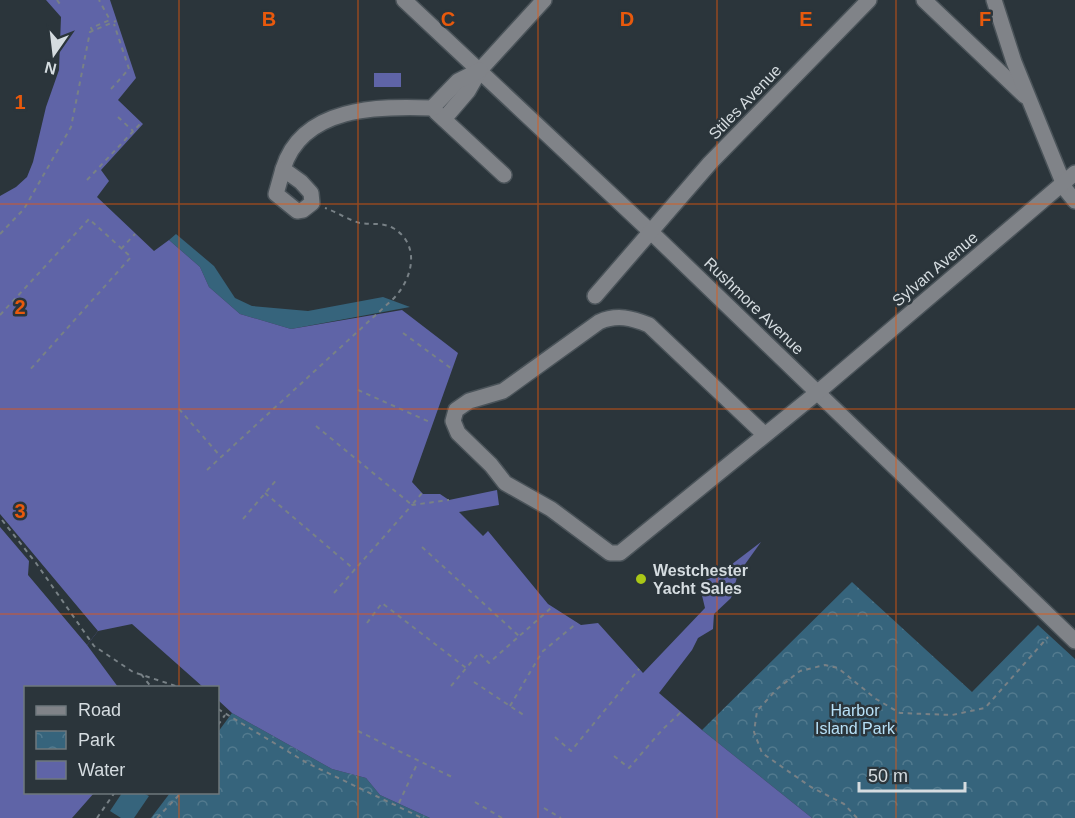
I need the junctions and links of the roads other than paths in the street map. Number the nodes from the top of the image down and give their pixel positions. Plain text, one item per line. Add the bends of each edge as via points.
1 (404, 0) edge
2 (544, 0) edge
3 (869, 0) edge
4 (924, 0) edge
5 (994, 0) edge
6 (480, 70) junction
7 (1030, 100) junction
8 (432, 108) junction
9 (444, 120) junction
10 (283, 169) junction
11 (504, 175) dead end
12 (1069, 178) edge
13 (1075, 201) edge
14 (651, 232) junction
15 (595, 296) dead end
16 (818, 392) junction
17 (765, 435) junction
18 (1075, 641) edge

1 - 6 street, Rushmore Avenue
2 - 6 street
3 - 14 street, Stiles Avenue via 710,163
4 - 7 street
5 - 7 street
6 - 8 street via 458,81
6 - 9 street
6 - 14 street, Rushmore Avenue
7 - 12 street
8 - 9 street
8 - 10 street via 352,112 323,121 302,137
9 - 11 street
10 - 10 street via 311,193 312,203 303,210 297,211 276,194
12 - 13 street via 1066,190
12 - 16 street, Sylvan Avenue
14 - 15 street, Stiles Avenue
14 - 16 street, Rushmore Avenue
16 - 17 street, Sylvan Avenue
16 - 18 street, Rushmore Avenue
17 - 17 street, Sylvan Avenue via 621,553 610,553 551,509 505,483 458,433 453,421 456,410 469,401 503,391 599,322 611,317 634,318 649,325

